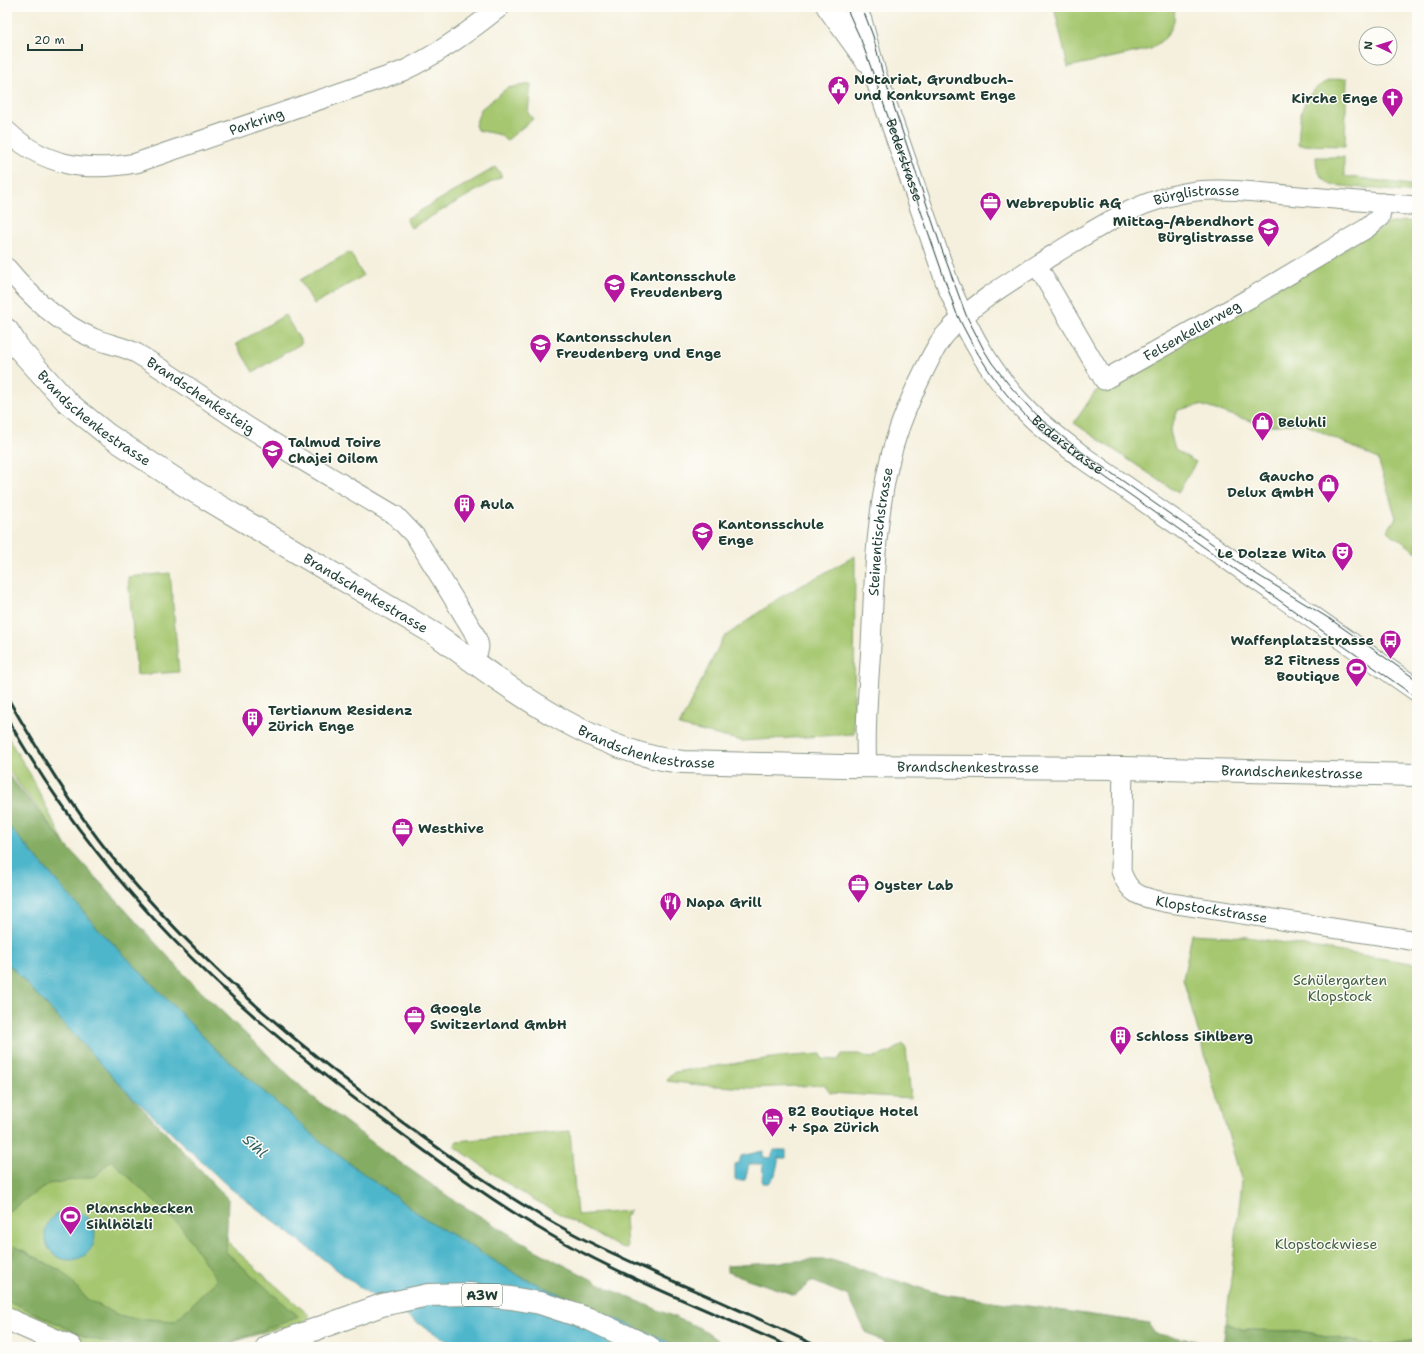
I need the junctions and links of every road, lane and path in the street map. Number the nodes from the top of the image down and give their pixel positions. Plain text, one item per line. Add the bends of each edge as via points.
1 (830, 7) edge
2 (855, 7) edge
3 (490, 10) edge
4 (875, 74) junction
5 (7, 131) edge
6 (1382, 203) junction
7 (1417, 206) edge
8 (1037, 265) junction
9 (7, 268) edge
10 (962, 318) junction
11 (7, 330) edge
12 (474, 662) junction
13 (1417, 690) edge
14 (867, 766) junction
15 (1123, 768) junction
16 (1417, 775) edge
17 (1417, 941) edge
18 (7, 1319) edge
19 (71, 1347) edge
20 (267, 1347) edge
21 (649, 1347) edge

1 - 4 main road, Bederstrasse
2 - 4 main road, Bederstrasse
3 - 5 street, Parkring via 444,47 403,71 136,163 93,168 64,164 42,156
4 - 10 main road, Bederstrasse via 948,285
6 - 7 street, Bürglistrasse
6 - 8 street, Bürglistrasse via 1228,190 1196,191 1167,197 1120,214
6 - 8 street, Felsenkellerweg via 1380,217 1367,228 1250,298 1104,380
8 - 10 street, Bürglistrasse
9 - 12 street, Brandschenkesteig via 44,307 69,326 93,339 134,352 245,424 396,516 416,537 472,629 480,648
10 - 13 main road, Bederstrasse via 980,352 1008,391 1057,438
10 - 14 street, Steinentischstrasse via 938,343 914,391 888,465 882,497 874,589 866,738
11 - 12 main road, Brandschenkestrasse via 20,350 67,402 108,435 192,490 438,636
12 - 14 main road, Brandschenkestrasse via 525,697 581,730 629,751 683,762
14 - 15 main road, Brandschenkestrasse
15 - 16 main road, Brandschenkestrasse
15 - 17 street, Klopstockstrasse via 1122,871 1128,886 1138,895 1164,902
18 - 19 main road
20 - 21 main road, A3W via 382,1304 428,1295 468,1294 540,1303 589,1319

